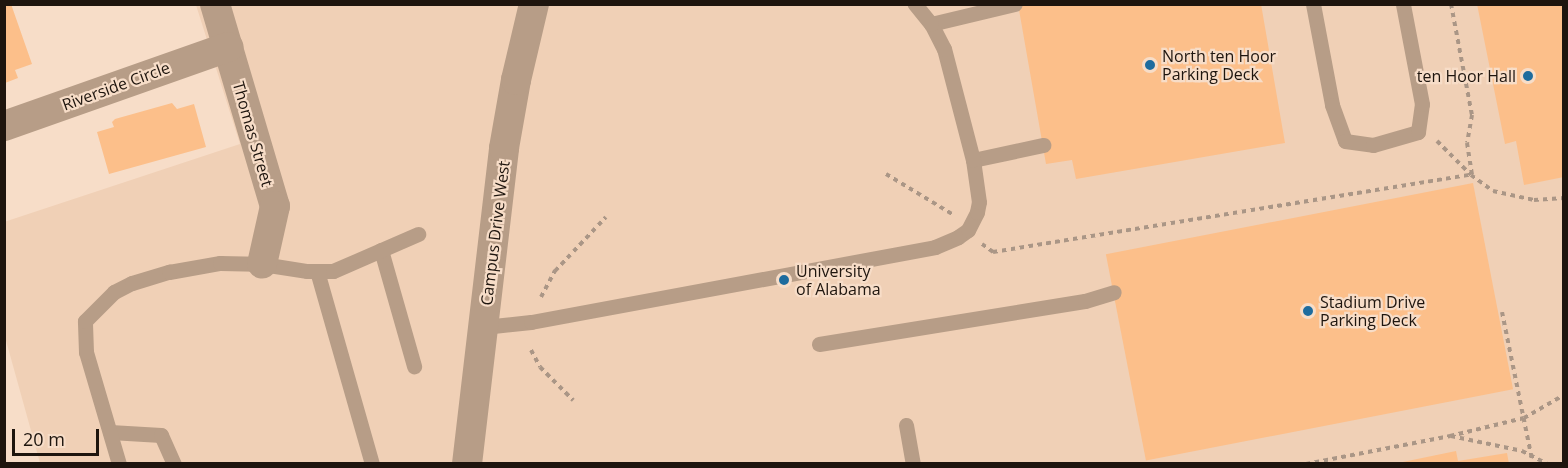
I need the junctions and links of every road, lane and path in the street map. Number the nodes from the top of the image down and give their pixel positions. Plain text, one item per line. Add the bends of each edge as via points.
1 (215, 4) edge
2 (534, 4) edge
3 (915, 4) edge
4 (1015, 4) edge
5 (1313, 4) edge
6 (1402, 4) edge
7 (1451, 4) edge
8 (931, 24) junction
9 (228, 46) junction
10 (1419, 124) junction
11 (4, 126) edge
12 (1043, 145) dead end
13 (973, 160) junction
14 (886, 174) dead end
15 (1472, 176) junction
16 (1563, 198) edge
17 (955, 216) dead end
18 (606, 217) dead end
19 (418, 234) dead end
20 (978, 240) dead end
21 (381, 250) junction
22 (262, 264) junction
23 (317, 271) junction
24 (1114, 292) dead end
25 (541, 297) dead end
26 (1502, 312) dead end
27 (484, 327) junction
28 (819, 344) dead end
29 (531, 350) dead end
30 (414, 366) dead end
31 (1563, 395) edge
32 (573, 400) dead end
33 (1524, 418) junction
34 (906, 425) dead end
35 (110, 432) junction
36 (1450, 436) junction
37 (1531, 456) junction
38 (119, 464) edge
39 (174, 464) edge
40 (372, 464) edge
41 (467, 464) edge
42 (913, 464) edge
43 (1306, 464) edge
44 (1533, 464) edge
45 (1547, 464) edge

1 - 9 street, Thomas Street
2 - 27 street, Campus Drive West via 504,148
3 - 8 lane
4 - 8 lane
5 - 10 lane via 1332,105 1346,141 1373,145 1418,132
6 - 10 lane via 1422,104
7 - 15 path via 1472,115 1467,144
8 - 13 lane via 951,72
9 - 11 street, Riverside Circle
9 - 22 street, Thomas Street via 275,206
10 - 15 path
12 - 13 lane
13 - 27 lane via 977,212 968,230 948,243 531,322
14 - 17 path
15 - 16 path via 1493,191 1510,196 1543,201
15 - 20 path via 993,252
18 - 25 path via 555,271
19 - 21 lane
21 - 23 lane via 333,271
21 - 30 lane
22 - 23 lane
22 - 35 lane via 220,263 132,283 114,292 85,321 86,352
23 - 40 lane
24 - 28 lane via 1085,301
26 - 33 path
27 - 41 street, Campus Drive West
29 - 32 path via 540,367
31 - 33 path
33 - 36 path
33 - 37 path
34 - 42 lane
35 - 38 lane
35 - 39 lane via 161,435
36 - 37 path
36 - 43 path
37 - 44 path
37 - 45 path

